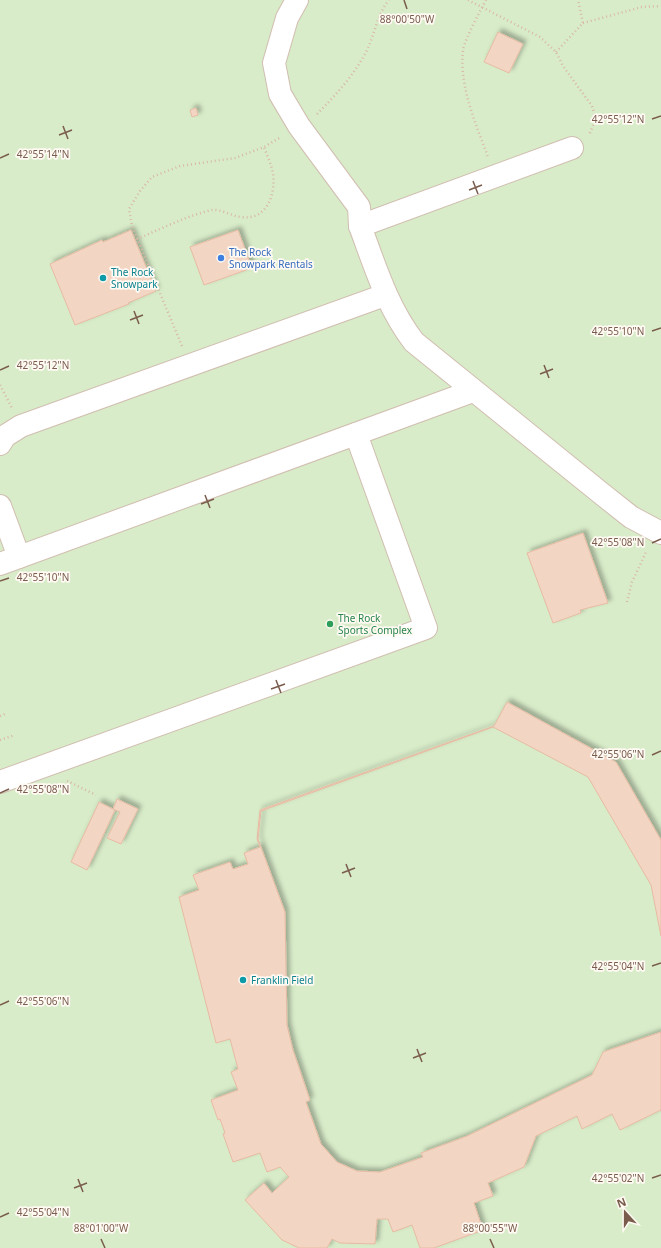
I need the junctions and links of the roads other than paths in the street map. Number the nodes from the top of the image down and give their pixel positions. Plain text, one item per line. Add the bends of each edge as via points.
1 (297, 0) edge
2 (572, 148) road end
3 (360, 226) junction
4 (385, 295) junction
5 (473, 391) junction
6 (356, 434) junction
7 (0, 444) edge
8 (0, 506) edge
9 (655, 539) edge
10 (10, 561) edge
11 (0, 782) edge

1 - 3 lane via 288,18 274,63 280,94 299,126 359,207
2 - 3 lane
3 - 4 lane
4 - 5 lane via 400,324 414,342
4 - 7 lane via 21,426 5,436
5 - 6 lane
5 - 9 lane via 625,512
6 - 10 lane
6 - 11 lane via 426,628
8 - 10 lane

